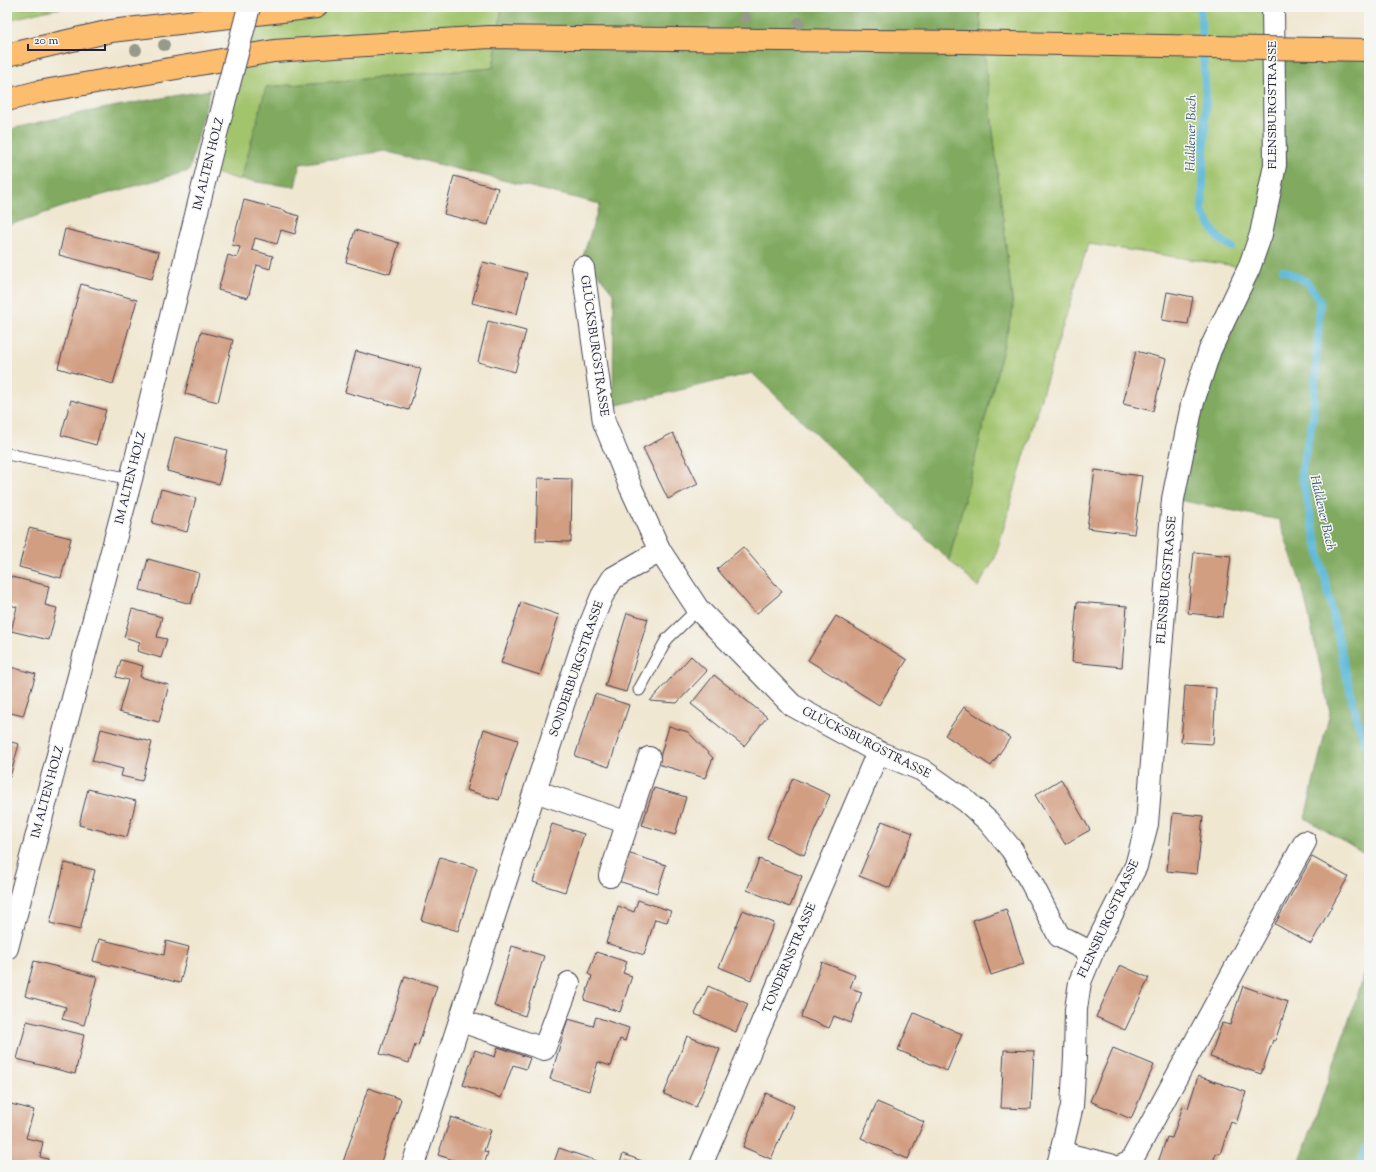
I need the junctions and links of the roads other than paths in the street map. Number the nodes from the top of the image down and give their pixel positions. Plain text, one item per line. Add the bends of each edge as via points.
1 (249, 7) edge
2 (316, 7) edge
3 (1273, 7) edge
4 (1369, 50) edge
5 (7, 55) edge
6 (7, 100) edge
7 (584, 268) dead end
8 (7, 454) edge
9 (131, 480) junction
10 (660, 551) junction
11 (698, 609) junction
12 (639, 690) dead end
13 (878, 752) junction
14 (649, 758) dead end
15 (535, 791) junction
16 (628, 822) junction
17 (1305, 842) dead end
18 (610, 876) dead end
19 (7, 948) edge
20 (1092, 953) junction
21 (568, 983) dead end
22 (461, 1021) junction
23 (1060, 1159) edge
24 (413, 1165) edge
25 (701, 1165) edge
26 (1110, 1165) edge
27 (1124, 1165) edge

1 - 9 street, IM ALTEN HOLZ, bridge
2 - 5 highway via 111,32
3 - 20 street, FLENSBURGSTRASSE via 1274,165 1268,200 1261,234 1249,268 1210,350 1192,405 1174,499 1147,824 1136,866
4 - 6 highway, bridge via 964,42 457,39 274,51 38,92
7 - 10 street, GLÜCKSBURGSTRASSE via 604,422
8 - 9 lane
9 - 19 street, IM ALTEN HOLZ
10 - 11 street, GLÜCKSBURGSTRASSE
10 - 15 street, SONDERBURGSTRASSE via 613,578 602,596 584,640
11 - 12 lane via 667,639
11 - 13 street, GLÜCKSBURGSTRASSE via 792,705
13 - 20 street, GLÜCKSBURGSTRASSE via 922,770 966,801 989,822 1012,850 1059,936
13 - 25 street, TONDERNSTRASSE
14 - 16 street
15 - 16 street
15 - 22 street, SONDERBURGSTRASSE
16 - 18 street
17 - 27 street via 1130,1162
20 - 23 street, FLENSBURGSTRASSE via 1080,982 1076,1009 1072,1106
21 - 22 street via 544,1049
22 - 24 street, SONDERBURGSTRASSE
23 - 26 street, FLENSBURGSTRASSE

